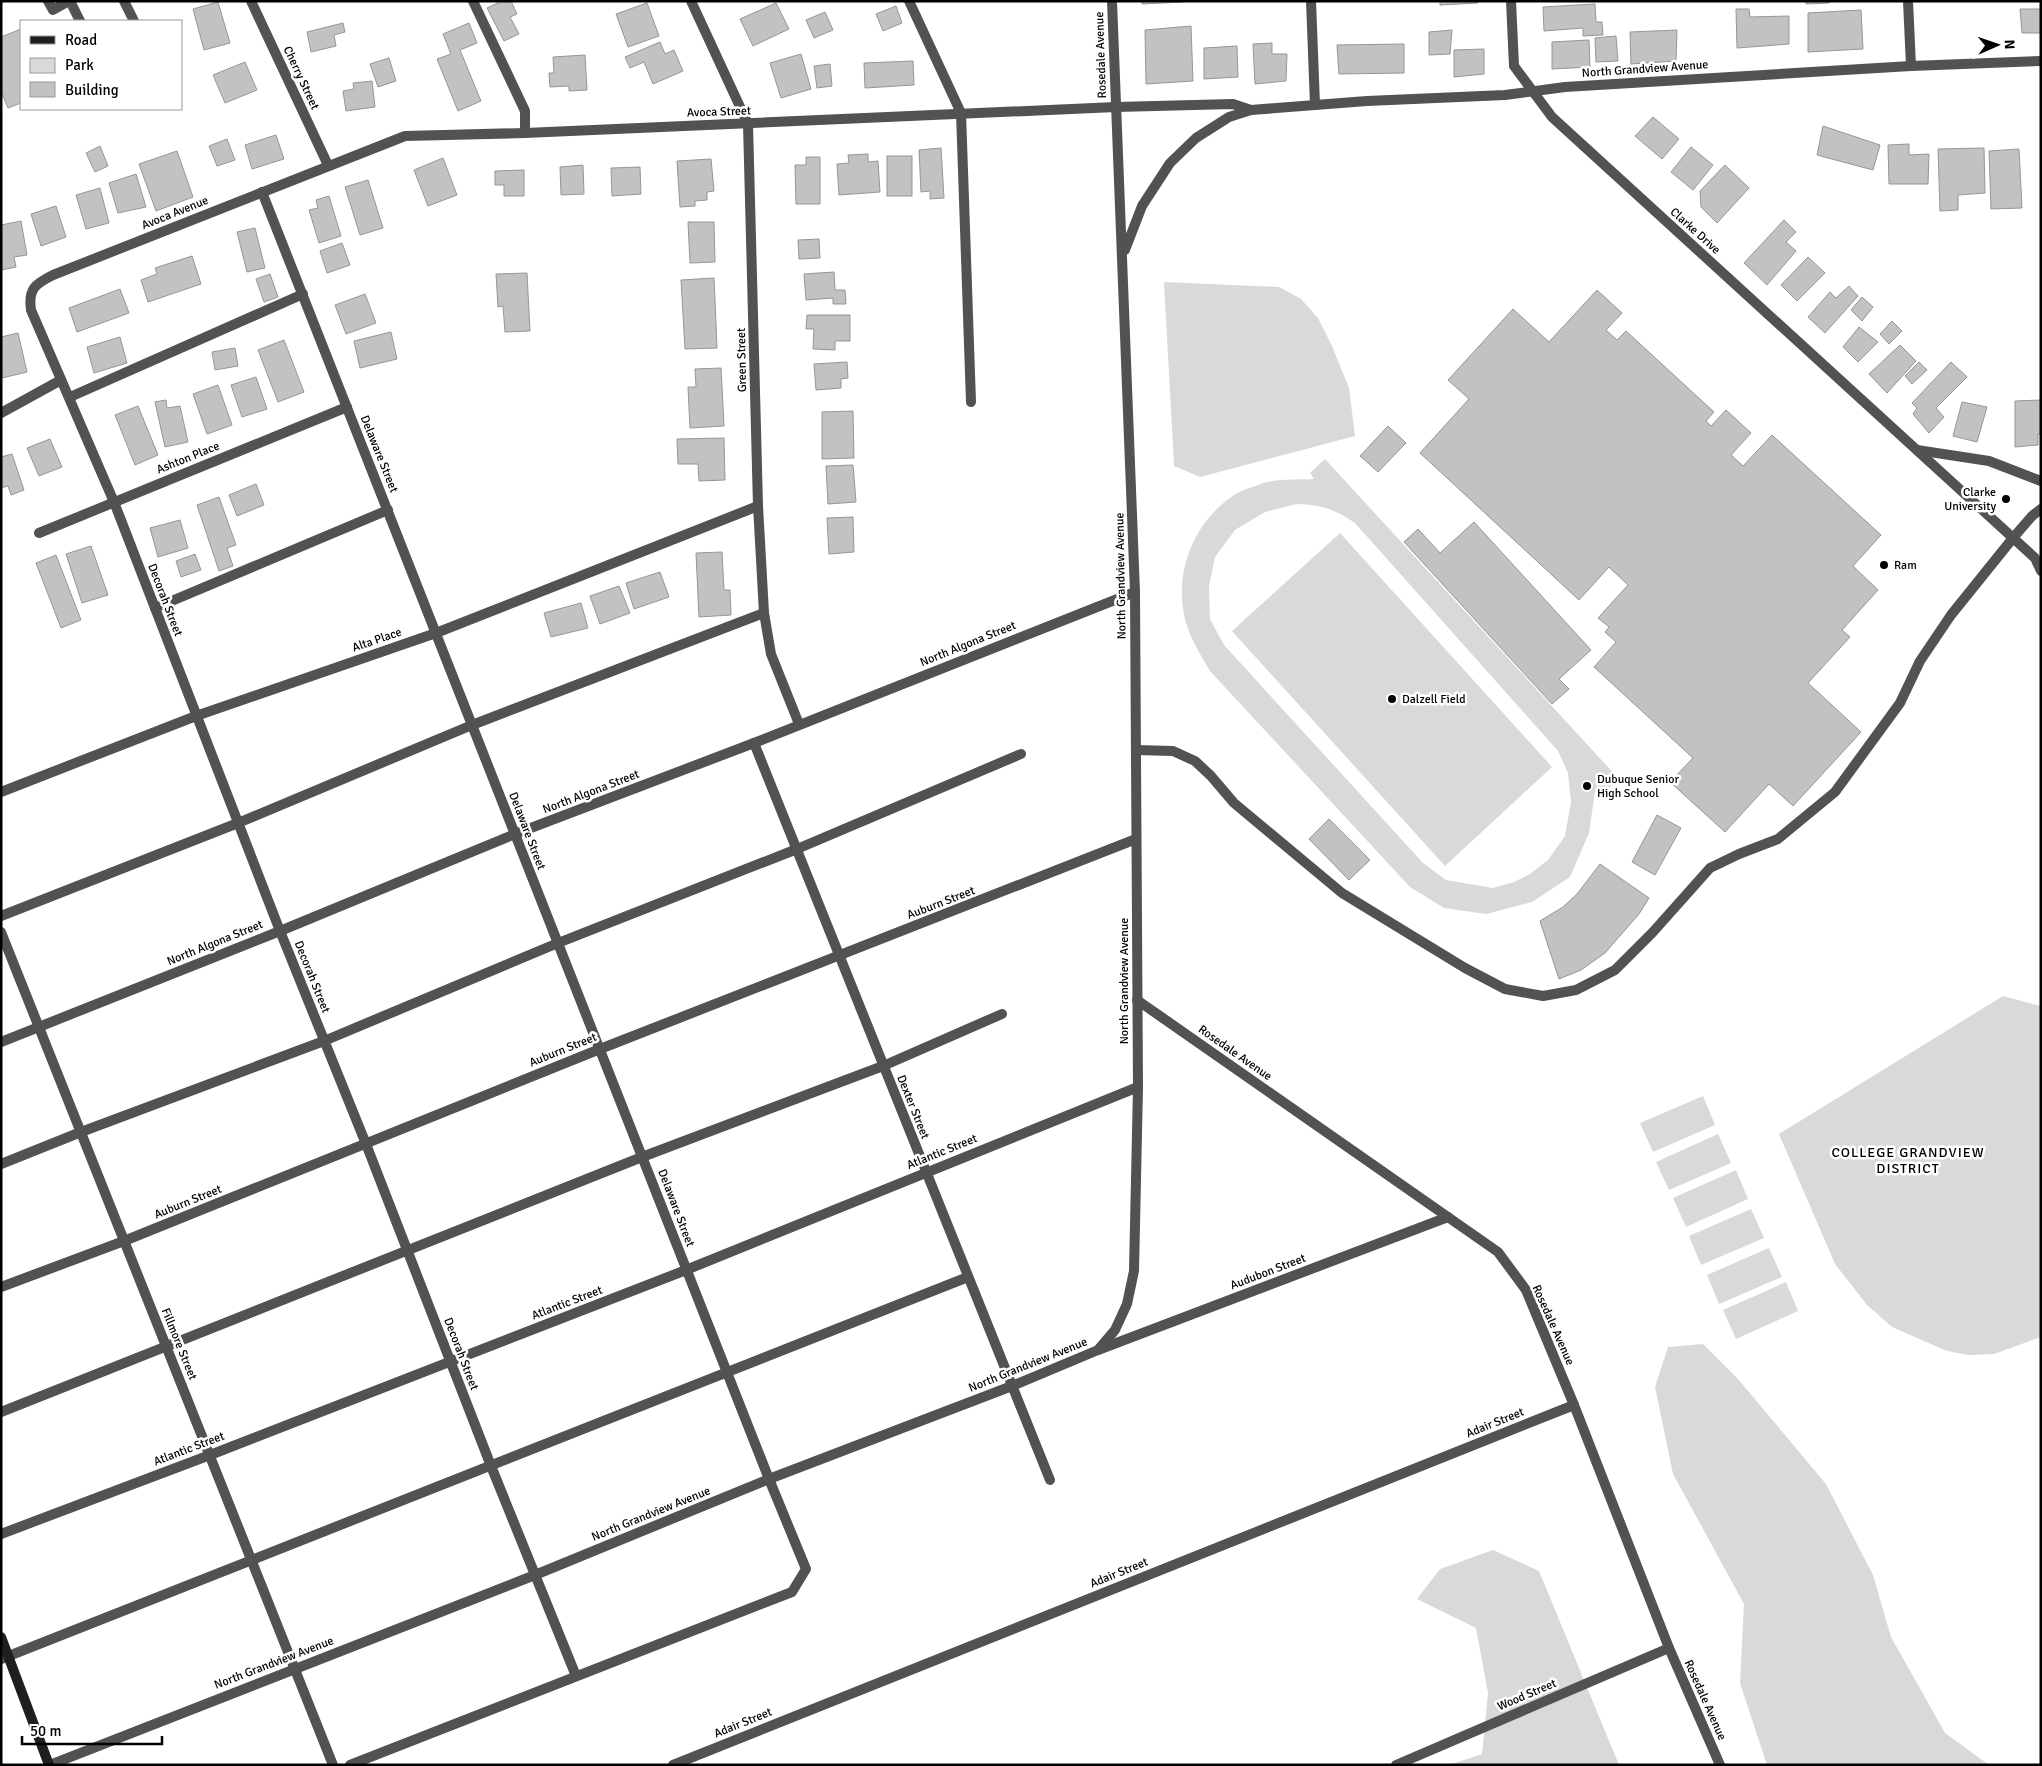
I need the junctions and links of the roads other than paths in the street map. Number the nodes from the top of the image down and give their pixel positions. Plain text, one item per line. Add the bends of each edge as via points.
1 (48, 1) edge
2 (70, 1) edge
3 (124, 1) edge
4 (251, 1) edge
5 (473, 1) edge
6 (691, 1) edge
7 (909, 1) edge
8 (1112, 1) edge
9 (1311, 1) edge
10 (1511, 1) edge
11 (1908, 1) edge
12 (80, 20) edge
13 (134, 20) edge
14 (2041, 60) edge
15 (1911, 66) junction
16 (1531, 91) junction
17 (1315, 105) junction
18 (1116, 107) junction
19 (1251, 110) junction
20 (961, 113) junction
21 (748, 124) junction
22 (525, 133) junction
23 (328, 164) junction
24 (262, 192) junction
25 (1123, 255) junction
26 (33, 288) joint
27 (303, 294) junction
28 (61, 380) junction
29 (70, 396) junction
30 (971, 402) dead end
31 (347, 407) junction
32 (1, 413) edge
33 (1917, 450) junction
34 (2041, 481) edge
35 (114, 502) junction
36 (758, 506) junction
37 (2041, 509) edge
38 (388, 510) junction
39 (39, 533) dead end
40 (2013, 538) junction
41 (2041, 571) edge
42 (1135, 592) junction
43 (155, 608) junction
44 (764, 612) junction
45 (436, 633) junction
46 (196, 716) junction
47 (799, 724) junction
48 (472, 725) junction
49 (754, 742) junction
50 (1136, 750) junction
51 (1021, 754) dead end
52 (1, 792) edge
53 (238, 823) junction
54 (515, 834) junction
55 (1136, 839) junction
56 (796, 849) junction
57 (1, 916) edge
58 (280, 931) junction
59 (1, 932) edge
60 (558, 943) junction
61 (840, 956) junction
62 (1137, 1000) junction
63 (1002, 1014) dead end
64 (40, 1026) junction
65 (324, 1041) junction
66 (1, 1042) edge
67 (600, 1049) junction
68 (884, 1066) junction
69 (1138, 1087) junction
70 (81, 1132) junction
71 (366, 1144) junction
72 (642, 1157) junction
73 (1, 1164) edge
74 (926, 1172) junction
75 (1448, 1217) junction
76 (124, 1241) junction
77 (408, 1251) junction
78 (686, 1270) junction
79 (968, 1277) junction
80 (1, 1287) edge
81 (166, 1346) junction
82 (1098, 1350) junction
83 (450, 1361) junction
84 (727, 1373) junction
85 (1012, 1386) junction
86 (1574, 1405) junction
87 (1, 1412) edge
88 (210, 1455) junction
89 (491, 1466) junction
90 (769, 1479) junction
91 (1050, 1480) dead end
92 (1, 1534) edge
93 (252, 1560) junction
94 (535, 1575) junction
95 (1, 1637) edge
96 (1669, 1648) junction
97 (5, 1658) edge
98 (295, 1668) junction
99 (576, 1676) junction
100 (49, 1765) edge
101 (333, 1765) edge
102 (350, 1765) edge
103 (673, 1765) edge
104 (1396, 1765) edge
105 (1720, 1765) edge

1 - 2 street via 52,10
2 - 12 street
3 - 13 street
4 - 23 street, Cherry Street
5 - 22 street via 524,111
6 - 21 street, Green Street
7 - 20 street
8 - 18 street, Rosedale Avenue
9 - 17 street
10 - 16 street, Clarke Drive via 1514,66
11 - 15 street
14 - 15 street, North Grandview Avenue
15 - 16 street, North Grandview Avenue
16 - 17 street, North Grandview Avenue
16 - 33 street, Clarke Drive via 1552,117
17 - 19 street, North Grandview Avenue
18 - 19 street, North Grandview Avenue via 1233,104
18 - 20 street, Avoca Street
18 - 25 street, North Grandview Avenue
19 - 25 street, North Grandview Avenue via 1229,117 1196,138 1170,163 1142,206
20 - 21 street, Avoca Street
20 - 30 street
21 - 22 street, Avoca Street
21 - 36 street, Green Street
22 - 23 street, Avoca Street via 405,136
23 - 24 street, Avoca Avenue
24 - 26 street, Avoca Avenue via 53,275
24 - 27 street, Delaware Street
25 - 42 street, North Grandview Avenue
26 - 28 street, Decorah Street via 29,299 31,310
27 - 29 street
27 - 31 street, Delaware Street
28 - 29 street, Decorah Street
28 - 32 street
29 - 35 street, Decorah Street
31 - 35 street, Ashton Place
31 - 38 street, Delaware Street
33 - 34 street via 1989,462
33 - 40 street, Clarke Drive
35 - 39 street, Ashton Place
35 - 43 street, Decorah Street
36 - 44 street, Green Street
36 - 45 street, Alta Place
37 - 40 street
38 - 43 street
38 - 45 street, Delaware Street
40 - 41 street, Clarke Drive via 2035,558
40 - 50 street via 1951,615 1920,661 1900,703 1835,792 1778,840 1710,868 1615,970 1576,990 1543,996 1505,989 1465,968 1342,893 1234,803 1195,761 1173,751
42 - 47 street, North Algona Street
42 - 50 street, North Grandview Avenue
43 - 46 street, Decorah Street
44 - 47 street, Green Street via 771,654
44 - 48 street
45 - 46 street, Alta Place
45 - 48 street, Delaware Street
46 - 52 street, Alta Place
46 - 53 street, Decorah Street
47 - 49 street, North Algona Street
48 - 53 street
48 - 54 street, Delaware Street
49 - 54 street, North Algona Street
49 - 56 street, Dexter Street
50 - 55 street, North Grandview Avenue
51 - 56 street
53 - 57 street
53 - 58 street, Decorah Street
54 - 58 street, North Algona Street
54 - 60 street, Delaware Street
55 - 61 street, Auburn Street
55 - 62 street, North Grandview Avenue
56 - 60 street
56 - 61 street, Dexter Street
58 - 64 street, North Algona Street
58 - 65 street, Decorah Street
59 - 64 street, Fillmore Street
60 - 65 street
60 - 67 street, Delaware Street
61 - 67 street, Auburn Street
61 - 68 street, Dexter Street
62 - 69 street, North Grandview Avenue
62 - 75 street, Rosedale Avenue
63 - 68 street
64 - 66 street, North Algona Street
64 - 70 street, Fillmore Street
65 - 70 street
65 - 71 street, Decorah Street
67 - 71 street, Auburn Street
67 - 72 street, Delaware Street
68 - 72 street
68 - 74 street, Dexter Street
69 - 74 street, Atlantic Street
69 - 82 street, North Grandview Avenue via 1134,1271 1128,1304 1115,1330
70 - 73 street
70 - 76 street, Fillmore Street
71 - 76 street, Auburn Street
71 - 77 street, Decorah Street
72 - 77 street
72 - 78 street, Delaware Street
74 - 78 street, Atlantic Street
74 - 79 street, Dexter Street
75 - 82 street, Audubon Street
75 - 86 street, Rosedale Avenue via 1498,1252 1526,1290
76 - 80 street, Auburn Street
76 - 81 street, Fillmore Street
77 - 81 street
77 - 83 street, Decorah Street
78 - 83 street, Atlantic Street
78 - 84 street, Delaware Street
79 - 84 street
79 - 85 street, Dexter Street
81 - 87 street
81 - 88 street, Fillmore Street
82 - 85 street, North Grandview Avenue
83 - 88 street, Atlantic Street
83 - 89 street, Decorah Street
84 - 89 street
84 - 90 street, Delaware Street
85 - 90 street, North Grandview Avenue
85 - 91 street, Dexter Street
86 - 96 street, Rosedale Avenue
86 - 103 street, Adair Street
88 - 92 street, Atlantic Street
88 - 93 street, Fillmore Street
89 - 93 street
89 - 94 street, Decorah Street
90 - 94 street, North Grandview Avenue
90 - 99 street, Delaware Street via 806,1569 792,1592
93 - 97 street
93 - 98 street, Fillmore Street
94 - 98 street, North Grandview Avenue
94 - 99 street, Decorah Street
95 - 97 main road
96 - 104 street, Wood Street
96 - 105 street, Rosedale Avenue
97 - 100 main road
98 - 100 street, North Grandview Avenue
98 - 101 street, Fillmore Street
99 - 102 street

